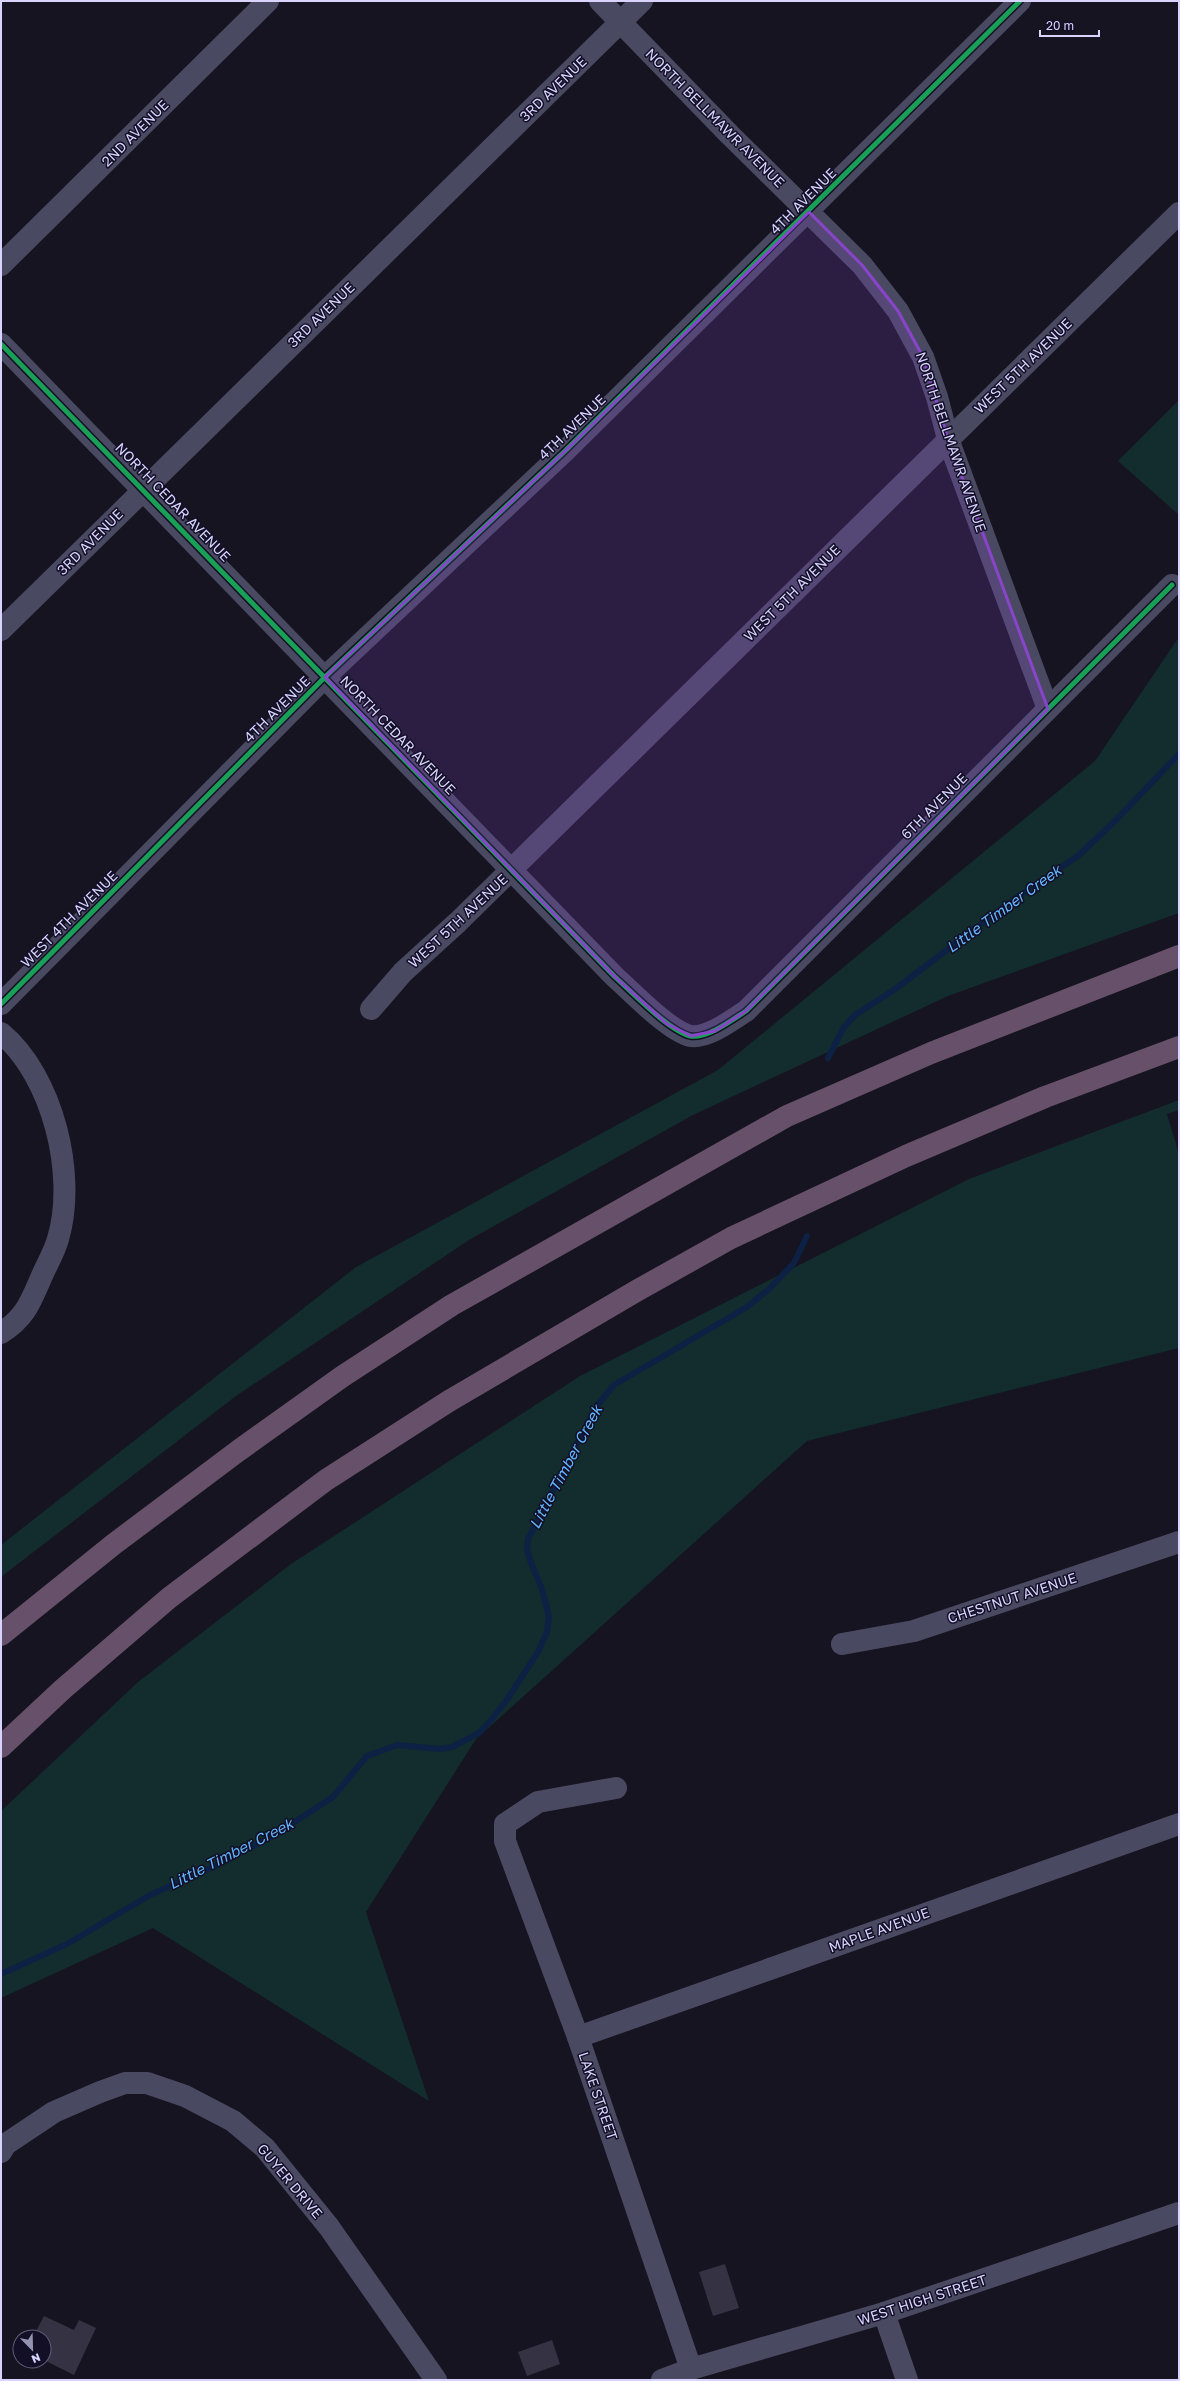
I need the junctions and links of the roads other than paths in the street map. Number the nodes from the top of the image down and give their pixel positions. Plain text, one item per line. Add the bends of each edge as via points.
1 (268, 1) edge
2 (600, 1) edge
3 (642, 1) edge
4 (1020, 1) edge
5 (621, 22) junction
6 (809, 212) junction
7 (1179, 213) edge
8 (1, 265) edge
9 (1, 344) edge
10 (948, 439) junction
11 (144, 489) junction
12 (1172, 585) dead end
13 (1, 630) edge
14 (325, 677) junction
15 (1048, 709) junction
16 (137, 867) joint
17 (511, 870) junction
18 (1179, 956) edge
19 (1, 1004) edge
20 (371, 1009) dead end
21 (1, 1033) edge
22 (706, 1033) joint
23 (1179, 1047) edge
24 (1, 1333) edge
25 (1179, 1542) edge
26 (1, 1635) edge
27 (842, 1644) dead end
28 (1, 1747) edge
29 (616, 1788) dead end
30 (1179, 1824) edge
31 (578, 2037) junction
32 (1, 2152) edge
33 (1179, 2213) edge
34 (884, 2313) junction
35 (691, 2369) junction
36 (436, 2380) edge
37 (662, 2380) edge
38 (907, 2380) edge

1 - 8 street, 2ND AVENUE
2 - 5 street, NORTH BELLMAWR AVENUE
3 - 5 street, 3RD AVENUE
4 - 6 street, 4TH AVENUE
5 - 6 street, NORTH BELLMAWR AVENUE
5 - 11 street, 3RD AVENUE
6 - 10 street, NORTH BELLMAWR AVENUE via 862,265 898,311 923,357 938,397
6 - 14 street, 4TH AVENUE via 566,450
7 - 10 street, WEST 5TH AVENUE
9 - 11 street, NORTH CEDAR AVENUE
10 - 15 street, NORTH BELLMAWR AVENUE
10 - 17 street, WEST 5TH AVENUE
11 - 13 street, 3RD AVENUE
11 - 14 street, NORTH CEDAR AVENUE
12 - 15 street, 6TH AVENUE
14 - 16 street, 4TH AVENUE
14 - 17 street, NORTH CEDAR AVENUE
15 - 22 street, 6TH AVENUE via 746,1011 715,1031
16 - 19 street, WEST 4TH AVENUE
17 - 20 street, WEST 5TH AVENUE via 432,948 403,972
17 - 22 street, NORTH CEDAR AVENUE via 615,977 667,1024 691,1036
18 - 26 highway via 931,1053 787,1116 478,1289 343,1376 238,1451 114,1544
21 - 24 street via 15,1044 42,1090 56,1128 62,1155 64,1204 58,1240 24,1314
23 - 28 highway via 1045,1097 914,1153 738,1235 448,1401 326,1480 169,1598 63,1689
25 - 27 street, CHESTNUT AVENUE via 914,1630
29 - 31 street, LAKE STREET via 538,1802 505,1824 506,1841
30 - 31 street, MAPLE AVENUE
31 - 35 street, LAKE STREET
32 - 36 street, GUYER DRIVE via 6,2144 54,2112 125,2083 147,2083 185,2096 233,2121 265,2148 328,2227
33 - 34 street, WEST HIGH STREET
34 - 35 street, WEST HIGH STREET
34 - 38 street
35 - 37 street, WEST HIGH STREET

